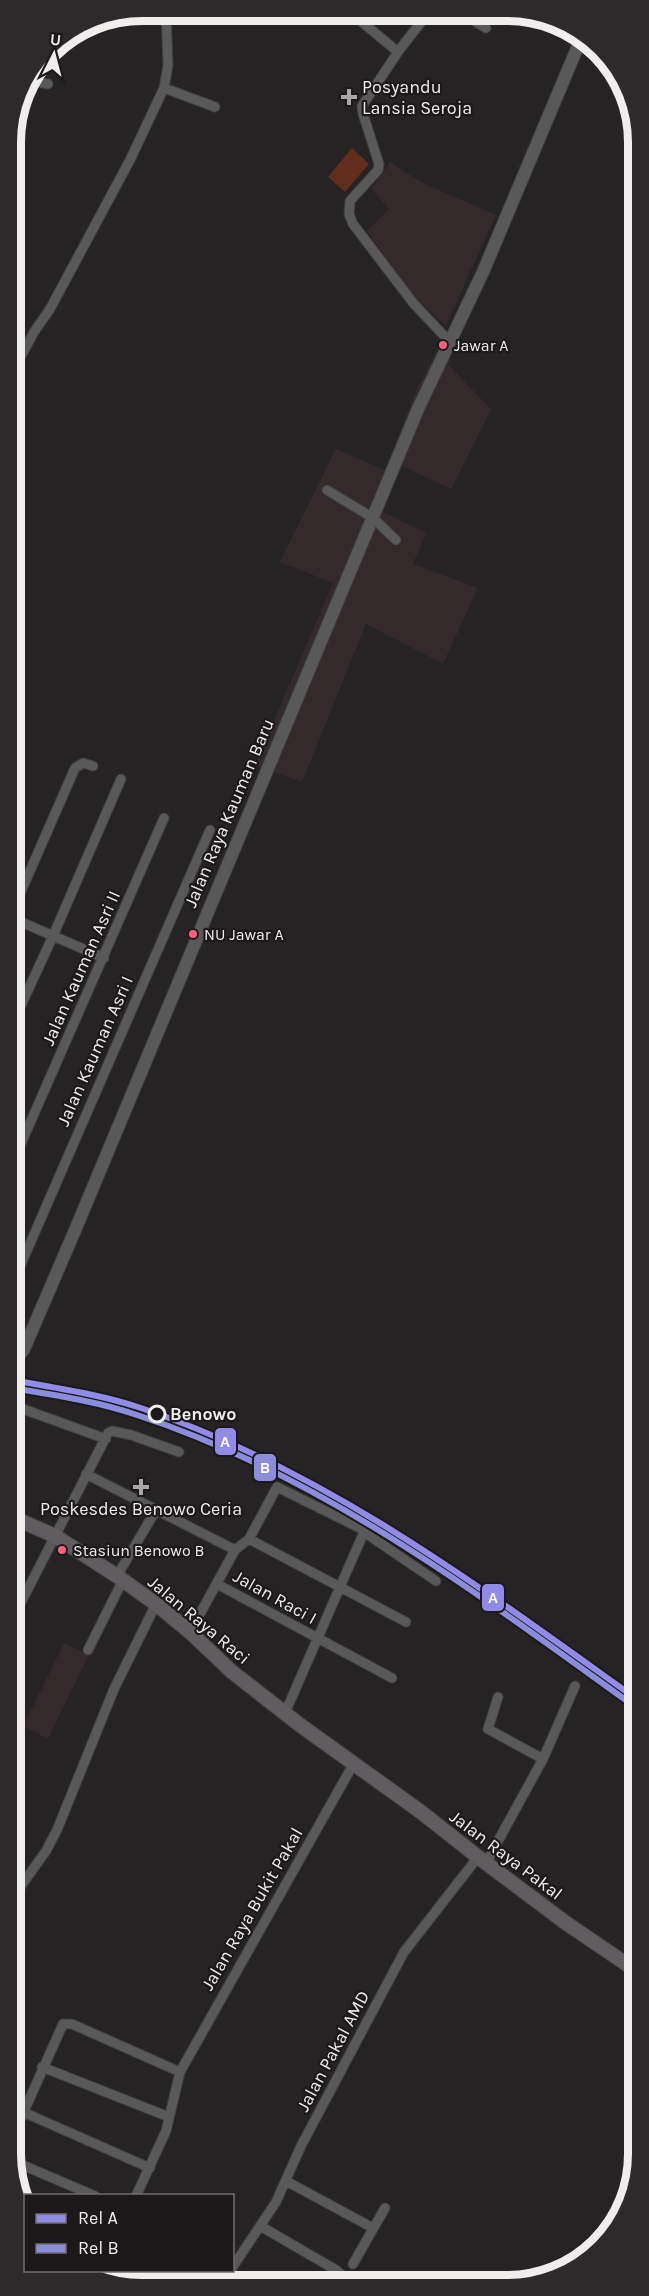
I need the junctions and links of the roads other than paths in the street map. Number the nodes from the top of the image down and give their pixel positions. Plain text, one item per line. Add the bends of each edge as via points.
1 (166, 21) edge
2 (361, 21) edge
3 (422, 21) edge
4 (474, 21) edge
5 (486, 28) dead end
6 (579, 44) edge
7 (398, 52) junction
8 (37, 82) edge
9 (48, 84) dead end
10 (164, 88) junction
11 (215, 107) dead end
12 (450, 342) junction
13 (21, 356) edge
14 (327, 490) dead end
15 (374, 518) junction
16 (396, 540) dead end
17 (93, 766) dead end
18 (121, 779) dead end
19 (165, 818) dead end
20 (210, 830) dead end
21 (21, 891) edge
22 (21, 922) edge
23 (53, 936) junction
24 (104, 958) junction
25 (21, 1005) edge
26 (21, 1144) edge
27 (21, 1264) edge
28 (21, 1352) edge
29 (21, 1408) edge
30 (106, 1439) junction
31 (179, 1452) dead end
32 (86, 1474) junction
33 (156, 1509) junction
34 (21, 1521) edge
35 (364, 1532) junction
36 (55, 1536) junction
37 (249, 1539) junction
38 (235, 1550) junction
39 (120, 1578) junction
40 (435, 1581) dead end
41 (217, 1584) junction
42 (340, 1587) junction
43 (21, 1602) edge
44 (156, 1604) junction
45 (406, 1622) dead end
46 (190, 1632) junction
47 (318, 1639) junction
48 (88, 1650) dead end
49 (392, 1678) dead end
50 (575, 1686) dead end
51 (498, 1697) dead end
52 (285, 1713) junction
53 (543, 1759) junction
54 (354, 1764) junction
55 (482, 1860) junction
56 (21, 1886) edge
57 (628, 1965) edge
58 (42, 2067) junction
59 (180, 2072) junction
60 (23, 2112) junction
61 (21, 2117) edge
62 (169, 2117) junction
63 (21, 2165) edge
64 (150, 2168) junction
65 (286, 2181) junction
66 (90, 2194) edge
67 (137, 2194) edge
68 (384, 2208) dead end
69 (262, 2227) junction
70 (373, 2229) junction
71 (353, 2264) dead end
72 (234, 2267) edge
73 (342, 2275) edge

1 - 10 street via 168,65
2 - 7 street
3 - 7 street
4 - 5 street
6 - 12 street, Jalan Raya Kauman Baru
7 - 12 street via 362,106 379,164 351,201 349,214 414,304
8 - 9 street
10 - 11 street
10 - 13 street via 125,170
12 - 15 street, Jalan Raya Kauman Baru
14 - 15 street
15 - 16 street
15 - 28 street, Jalan Raya Kauman Baru
17 - 21 street via 83,763 75,768
18 - 23 street
19 - 24 street, Jalan Kauman Asri II
20 - 27 street, Jalan Kauman Asri I
22 - 23 street
23 - 24 street
23 - 25 street
24 - 26 street, Jalan Kauman Asri II
29 - 30 street
30 - 31 street via 112,1431
30 - 32 street
32 - 33 street
32 - 36 street
33 - 38 street
33 - 39 street
34 - 36 main road, Jalan Raya Raci
35 - 37 street, Jalan Raci I via 278,1487
35 - 40 street
35 - 42 street, Jalan Raci I
36 - 39 main road, Jalan Raya Raci
36 - 43 street
37 - 38 street, Jalan Raci I
37 - 42 street
38 - 41 street, Jalan Raci I
39 - 44 main road, Jalan Raya Raci
39 - 48 street
41 - 46 street, Jalan Raci I
41 - 47 street, Jalan Raci I
42 - 45 street
42 - 47 street, Jalan Raci I
44 - 46 main road, Jalan Raya Raci
44 - 56 street via 114,1689 57,1830
46 - 52 main road, Jalan Raya Raci via 231,1671
47 - 49 street, Jalan Raci I
47 - 52 street, Jalan Raci I
50 - 53 street, Jalan Pakal AMD
51 - 53 street via 488,1729
52 - 54 main road, Jalan Raya Raci
53 - 55 street, Jalan Pakal AMD
54 - 55 main road, Jalan Raya Pakal
54 - 59 street, Jalan Raya Bukit Pakal
55 - 57 main road, Jalan Raya Pakal
55 - 65 street, Jalan Pakal AMD via 404,1952
58 - 59 street via 60,2027 67,2023
58 - 60 street
58 - 62 street
59 - 62 street, Jalan Raya Bukit Pakal
60 - 61 street
60 - 64 street
62 - 64 street, Jalan Raya Bukit Pakal
63 - 66 street
64 - 67 street, Jalan Raya Bukit Pakal
65 - 69 street, Jalan Pakal AMD
65 - 70 street
68 - 70 street
69 - 72 street, Jalan Pakal AMD
69 - 73 street
70 - 71 street

